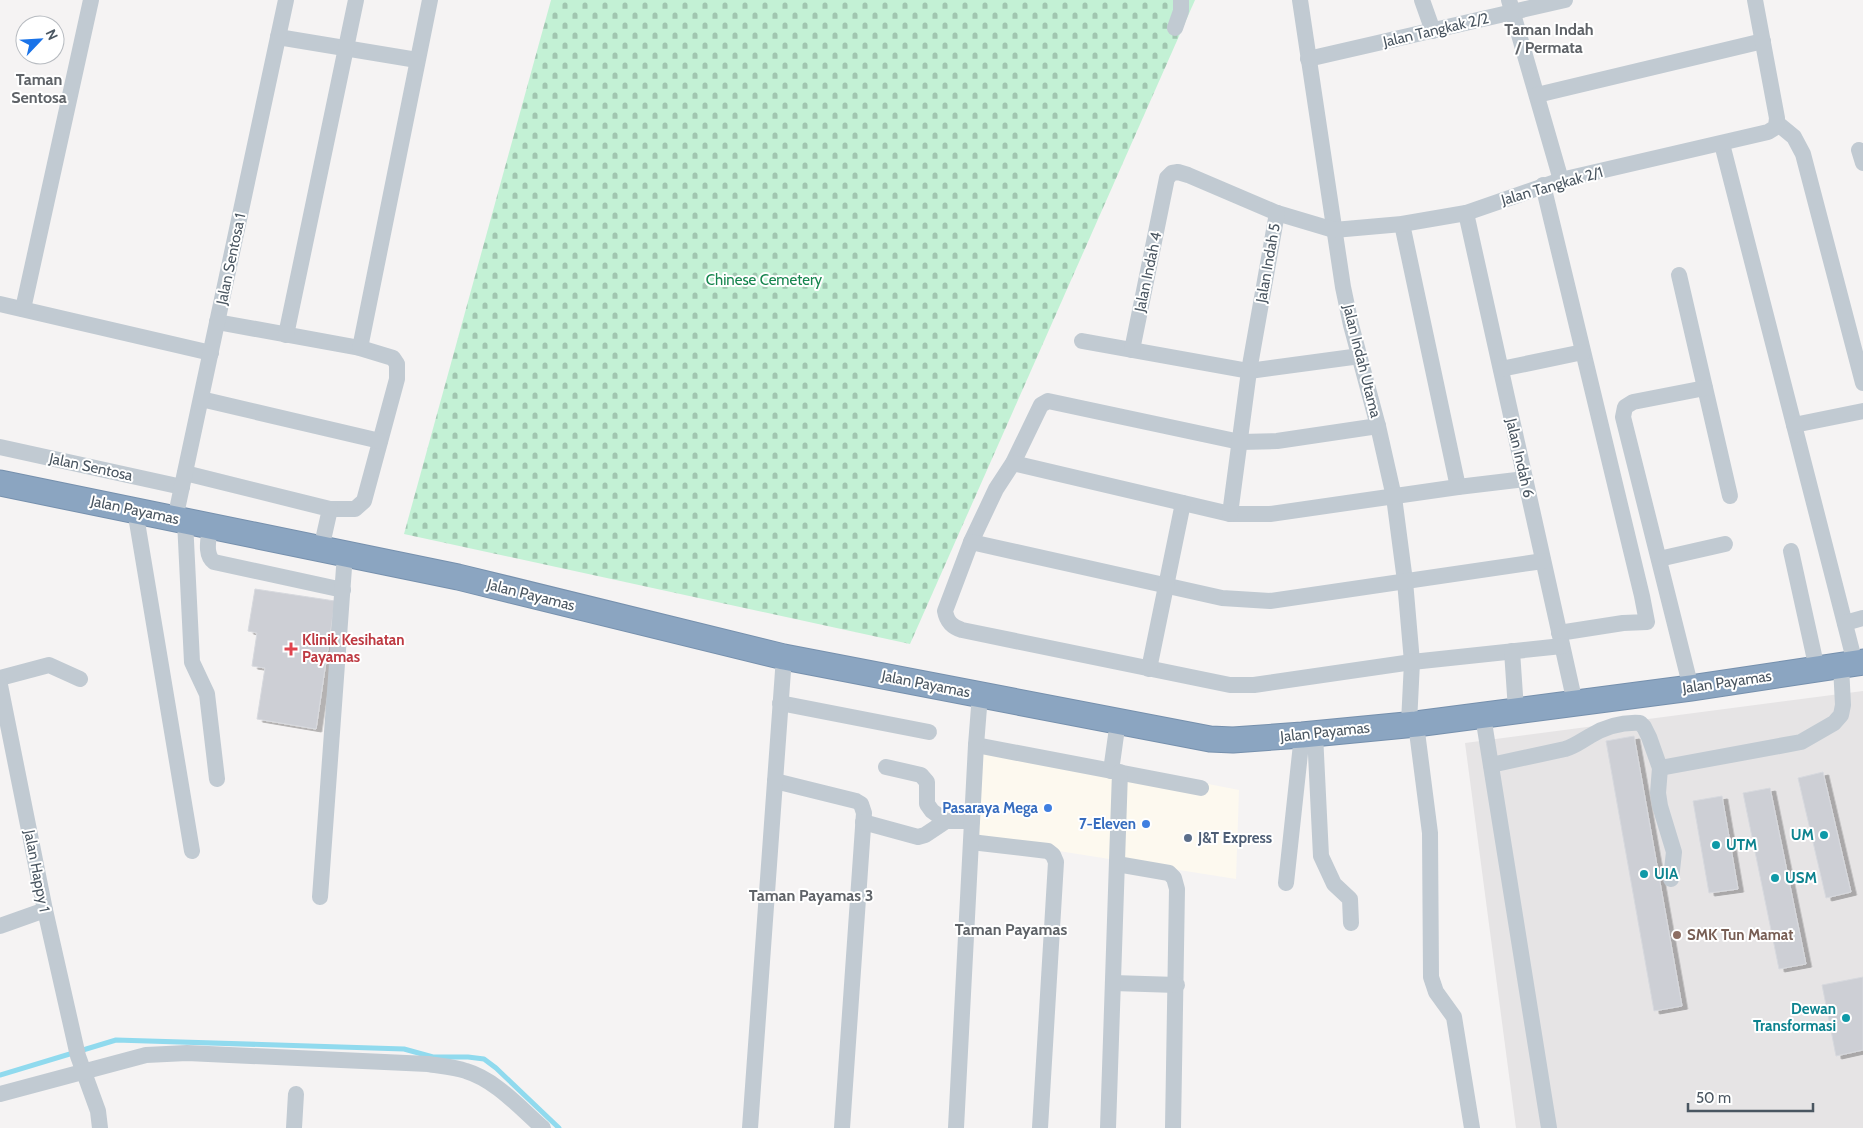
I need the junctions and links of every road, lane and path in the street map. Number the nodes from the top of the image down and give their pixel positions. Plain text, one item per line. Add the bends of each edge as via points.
1 (91, 0) edge
2 (286, 0) edge
3 (356, 0) edge
4 (430, 0) edge
5 (1181, 0) edge
6 (1300, 0) edge
7 (1422, 0) edge
8 (1565, 0) edge
9 (1755, 0) edge
10 (1511, 6) edge
11 (1175, 28) dead end
12 (1433, 31) junction
13 (278, 37) junction
14 (1763, 41) junction
15 (346, 48) junction
16 (1308, 59) junction
17 (417, 60) junction
18 (1537, 95) junction
19 (1773, 128) junction
20 (1722, 144) junction
21 (1561, 180) junction
22 (1543, 185) junction
23 (1277, 213) junction
24 (1466, 213) junction
25 (1402, 224) junction
26 (1334, 230) junction
27 (1679, 276) dead end
28 (0, 304) edge
29 (23, 310) junction
30 (217, 322) junction
31 (286, 334) junction
32 (1082, 341) dead end
33 (360, 348) junction
34 (1132, 350) junction
35 (1583, 352) junction
36 (211, 353) junction
37 (1360, 356) junction
38 (1501, 369) junction
39 (1249, 371) junction
40 (1863, 383) edge
41 (1705, 388) junction
42 (201, 399) junction
43 (1863, 411) edge
44 (1794, 425) junction
45 (1378, 426) junction
46 (380, 441) junction
47 (1240, 442) junction
48 (0, 447) edge
49 (1013, 463) junction
50 (184, 480) junction
51 (1525, 480) junction
52 (0, 482) edge
53 (1458, 487) junction
54 (1730, 496) dead end
55 (1394, 497) junction
56 (1183, 503) junction
57 (330, 509) junction
58 (135, 510) junction
59 (1230, 514) junction
60 (180, 520) junction
61 (210, 526) junction
62 (971, 542) junction
63 (1725, 544) dead end
64 (321, 549) junction
65 (1791, 551) dead end
66 (346, 554) junction
67 (1659, 559) junction
68 (1543, 561) junction
69 (1405, 581) junction
70 (1166, 586) junction
71 (343, 590) junction
72 (1863, 618) edge
73 (1647, 622) junction
74 (1675, 622) junction
75 (1845, 623) junction
76 (1561, 639) junction
77 (1512, 652) junction
78 (784, 657) junction
79 (1412, 662) junction
80 (1853, 664) edge
81 (1149, 668) junction
82 (1817, 669) junction
83 (0, 678) edge
84 (80, 679) dead end
85 (0, 685) edge
86 (1691, 688) junction
87 (980, 695) junction
88 (780, 703) junction
89 (1575, 703) junction
90 (1516, 710) junction
91 (1483, 716) junction
92 (1118, 721) junction
93 (1412, 724) junction
94 (929, 732) dead end
95 (1308, 734) junction
96 (976, 745) junction
97 (1491, 765) junction
98 (886, 766) dead end
99 (1660, 768) junction
100 (1115, 772) junction
101 (217, 779) dead end
102 (775, 782) junction
103 (1201, 788) dead end
104 (946, 821) junction
105 (972, 821) junction
106 (863, 822) junction
107 (971, 842) junction
108 (192, 850) dead end
109 (1116, 864) junction
110 (1672, 879) dead end
111 (1286, 883) dead end
112 (320, 897) dead end
113 (45, 910) junction
114 (1351, 923) dead end
115 (0, 926) edge
116 (1113, 983) junction
117 (1176, 985) junction
118 (81, 1065) junction
119 (0, 1094) edge
120 (296, 1094) dead end
121 (100, 1128) edge
122 (294, 1128) edge
123 (543, 1128) edge
124 (750, 1128) edge
125 (842, 1128) edge
126 (956, 1128) edge
127 (1040, 1128) edge
128 (1108, 1128) edge
129 (1173, 1128) edge
130 (1472, 1128) edge
131 (1549, 1128) edge

1 - 29 street
2 - 13 street, Jalan Sentosa 1
3 - 15 street
4 - 17 street
5 - 11 street
6 - 16 street, Jalan Indah Utama
7 - 12 street
8 - 10 street, Jalan Tangkak 2/2
9 - 14 street
10 - 12 street, Jalan Tangkak 2/2
10 - 18 street
12 - 16 street, Jalan Tangkak 2/2
13 - 15 street
13 - 30 street, Jalan Sentosa 1
14 - 18 street
14 - 19 street
15 - 17 street
15 - 31 street
16 - 26 street, Jalan Indah Utama
17 - 33 street
18 - 21 street
19 - 20 street, Jalan Tangkak 2/1
19 - 40 street via 1794,137 1803,154
20 - 21 street, Jalan Tangkak 2/1
20 - 44 street
21 - 22 street, Jalan Tangkak 2/1
22 - 24 street, Jalan Tangkak 2/1
22 - 35 street
23 - 26 street, Jalan Indah 5
23 - 34 street, Jalan Indah 4 via 1188,175 1178,172 1169,175
23 - 39 street, Jalan Indah 5
24 - 25 street, Jalan Tangkak 2/1
24 - 38 street, Jalan Indah 6
25 - 26 street, Jalan Tangkak 2/1
25 - 53 street
26 - 37 street, Jalan Indah Utama via 1351,325
27 - 41 street
28 - 29 street
29 - 36 street
30 - 31 street, Jalan Sentosa
30 - 36 street, Jalan Sentosa 1
31 - 33 street, Jalan Sentosa
32 - 34 street
33 - 46 street, Jalan Sentosa via 393,358 396,364 396,379
34 - 39 street
35 - 38 street
35 - 73 street
36 - 42 street, Jalan Sentosa 1
37 - 39 street
37 - 45 street, Jalan Indah Utama
38 - 51 street, Jalan Indah 6
39 - 47 street, Jalan Indah 5
41 - 54 street
41 - 67 street via 1634,402 1625,407 1623,417
42 - 46 street
42 - 50 street, Jalan Sentosa 1
43 - 44 street
44 - 75 street
45 - 47 street via 1277,441
45 - 55 street, Jalan Indah Utama
46 - 57 street, Jalan Sentosa via 364,500 355,508
47 - 49 street via 1048,401 1041,405
47 - 59 street, Jalan Indah 5
48 - 50 street, Jalan Sentosa
49 - 56 street
49 - 62 street via 996,489
50 - 57 street, Jalan Sentosa
50 - 60 street, Jalan Sentosa 1
51 - 53 street
51 - 68 street, Jalan Indah 6
52 - 58 highway, Jalan Payamas
53 - 55 street
55 - 59 street via 1270,514
55 - 69 street, Jalan Indah Utama
56 - 59 street
56 - 70 street
57 - 64 street
58 - 60 highway, Jalan Payamas
58 - 108 street
60 - 61 highway, Jalan Payamas
60 - 101 street, Jalan Sentosa 1 via 192,662 207,694
61 - 64 highway, Jalan Payamas
61 - 71 street via 209,555 218,564
62 - 70 street
62 - 81 street via 945,611 950,624 956,628
63 - 67 street
64 - 66 highway, Jalan Payamas
65 - 82 street
66 - 71 street
66 - 78 highway, Jalan Payamas via 458,577
67 - 74 street
68 - 69 street
68 - 76 street, Jalan Indah 6
69 - 70 street via 1270,601 1222,598
69 - 79 street, Jalan Indah Utama
70 - 81 street
71 - 112 street
72 - 75 street
73 - 74 street
73 - 76 street via 1624,623
74 - 86 street
75 - 80 street
76 - 77 street
76 - 89 street, Jalan Indah 6
77 - 79 street
77 - 90 street
78 - 87 highway, Jalan Payamas
78 - 88 street
79 - 81 street via 1254,685 1230,685
79 - 93 street, Jalan Indah Utama
80 - 82 highway, Jalan Payamas
80 - 99 street via 1841,715 1834,723 1801,742
82 - 86 highway, Jalan Payamas
83 - 84 street via 49,665
85 - 113 street, Jalan Happy 1
86 - 89 highway, Jalan Payamas
87 - 92 highway, Jalan Payamas
87 - 96 street
88 - 94 street
88 - 102 street
89 - 90 highway, Jalan Payamas
90 - 91 highway, Jalan Payamas
91 - 93 highway, Jalan Payamas
91 - 97 street
92 - 95 highway, Jalan Payamas via 1210,739
92 - 100 street
93 - 95 highway, Jalan Payamas
93 - 130 street, Jalan Indah Utama via 1430,834 1431,977 1436,992 1454,1017
95 - 111 street
95 - 114 street via 1321,853 1334,884 1350,899
96 - 100 street
96 - 105 street
97 - 99 street via 1573,747 1600,730 1640,723
97 - 131 street
98 - 104 street via 921,775 926,782 929,808
99 - 110 street via 1660,806 1674,852
100 - 103 street
100 - 109 street
102 - 106 street via 856,800 862,808
102 - 124 street
104 - 105 street
104 - 106 street via 918,837
105 - 107 street
106 - 125 street
107 - 126 street
107 - 127 street via 1048,851 1056,862
109 - 116 street
109 - 117 street via 1169,873 1174,878 1177,889
113 - 115 street
113 - 118 street, Jalan Happy 1
116 - 117 street
116 - 128 street
117 - 129 street
118 - 119 street
118 - 121 street, Jalan Happy 1 via 98,1111
118 - 123 street via 146,1055 188,1053 428,1064 476,1075 498,1089
120 - 122 street

